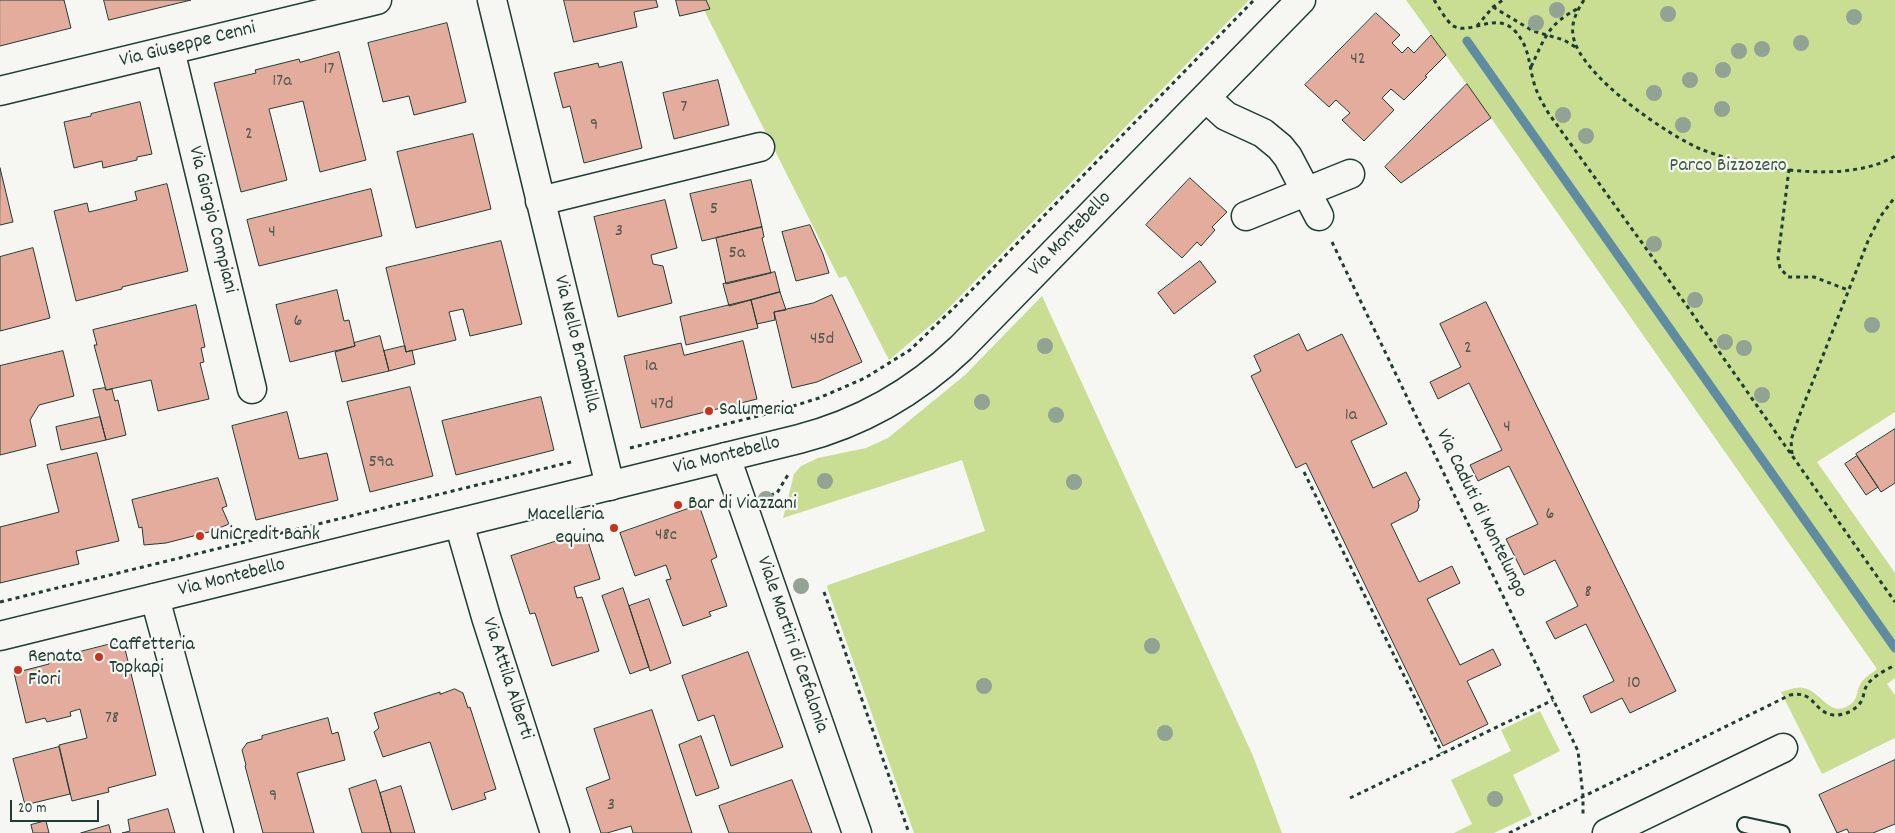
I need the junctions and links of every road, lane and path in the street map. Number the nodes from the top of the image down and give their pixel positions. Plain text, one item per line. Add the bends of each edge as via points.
1 (377, 0) edge
2 (492, 0) edge
3 (1254, 0) edge
4 (1301, 0) edge
5 (1434, 0) edge
6 (1503, 0) edge
7 (1584, 0) edge
8 (1492, 7) junction
9 (1579, 8) junction
10 (1477, 26) junction
11 (1546, 36) junction
12 (1577, 49) junction
13 (170, 50) junction
14 (1531, 68) junction
15 (0, 92) edge
16 (1206, 98) junction
17 (760, 147) dead end
18 (1895, 156) edge
19 (1789, 169) junction
20 (1350, 174) dead end
21 (1307, 192) junction
22 (1895, 197) edge
23 (540, 201) junction
24 (1246, 216) dead end
25 (1319, 216) joint
26 (1848, 290) junction
27 (252, 389) dead end
28 (603, 454) junction
29 (726, 458) junction
30 (1794, 460) junction
31 (1304, 472) dead end
32 (610, 486) junction
33 (459, 523) junction
34 (824, 592) dead end
35 (155, 598) junction
36 (0, 602) edge
37 (1895, 602) edge
38 (0, 636) edge
39 (1895, 664) edge
40 (1554, 700) junction
41 (1783, 748) dead end
42 (1442, 753) junction
43 (1584, 796) junction
44 (1350, 798) dead end
45 (1583, 821) dead end
46 (1745, 825) dead end
47 (219, 833) edge
48 (555, 833) edge
49 (857, 833) edge
50 (909, 833) edge
51 (1509, 833) edge
52 (1608, 833) edge
53 (1782, 833) edge

1 - 13 street, Via Giuseppe Cenni
2 - 23 street, Via Nello Brambilla
3 - 28 path via 910,350 842,389 795,406
4 - 16 street, Via Montebello
5 - 10 path via 1451,24 1460,29
6 - 8 path
7 - 9 path
8 - 10 path
8 - 11 path via 1533,32
9 - 11 path via 1558,20
9 - 12 path via 1572,27
10 - 14 path via 1497,23 1512,28 1529,55
11 - 12 path via 1564,40
11 - 14 path
12 - 19 path via 1585,62 1616,92 1678,138 1714,154
13 - 15 street, Via Giuseppe Cenni
13 - 27 street, Via Giorgio Compiani
14 - 30 path via 1537,93 1549,114
16 - 21 street via 1226,116 1277,143
16 - 29 street, Via Montebello via 960,348 923,380 842,426
17 - 23 street
18 - 19 path via 1855,170
19 - 26 path via 1778,258 1780,268 1788,276 1810,276
20 - 21 street
21 - 24 street
21 - 25 street
22 - 26 path via 1874,228
23 - 28 street, Via Nello Brambilla
25 - 40 path, Via Caduti di Montelungo
26 - 30 path via 1793,432 1790,447
28 - 32 street, Via Nello Brambilla
28 - 36 path
29 - 32 street, Via Montebello
29 - 49 street, Viale Martiri di Cefalonia
30 - 37 path
31 - 42 path
32 - 33 street, Via Montebello
33 - 35 street, Via Montebello
33 - 48 street, Via Attila Alberti
34 - 50 path
35 - 38 street, Via Montebello
35 - 47 street
39 - 43 path via 1867,685 1858,706 1843,714 1826,712 1802,694 1790,695
40 - 42 path
40 - 43 path, Via Caduti di Montelungo via 1578,751
41 - 52 street
42 - 44 path
43 - 45 path, Via Caduti di Montelungo
43 - 51 path
46 - 53 lane

